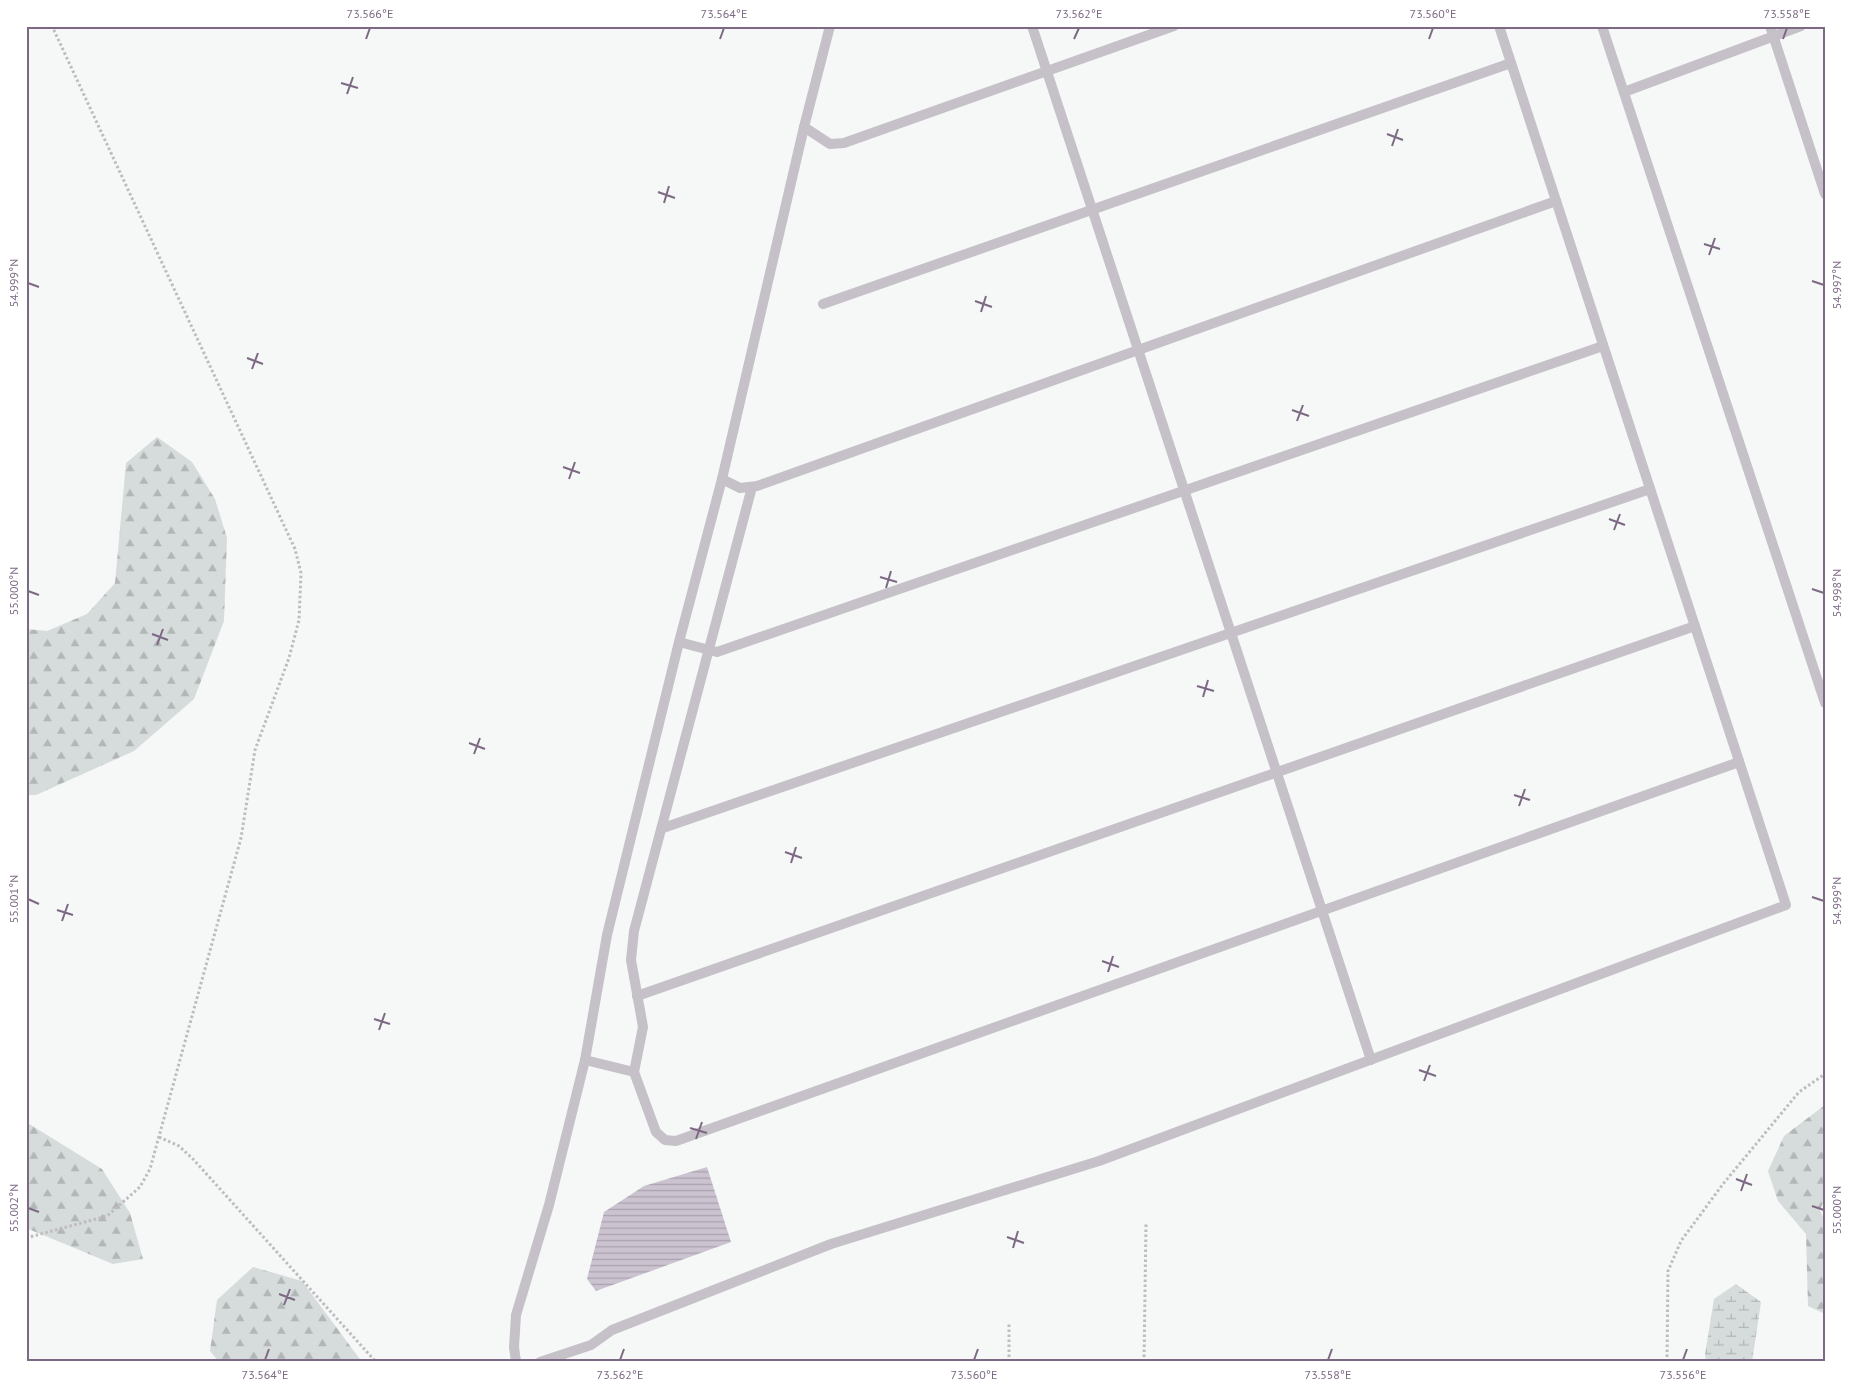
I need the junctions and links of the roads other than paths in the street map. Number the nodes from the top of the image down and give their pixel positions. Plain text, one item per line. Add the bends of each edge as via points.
1 (830, 26) edge
2 (1032, 26) edge
3 (1174, 26) edge
4 (1499, 26) edge
5 (1602, 26) edge
6 (1801, 26) edge
7 (1772, 31) edge
8 (1511, 63) junction
9 (1047, 71) junction
10 (1624, 92) junction
11 (804, 127) junction
12 (1825, 194) edge
13 (1556, 201) junction
14 (1092, 209) junction
15 (823, 304) dead end
16 (1603, 346) junction
17 (1138, 350) junction
18 (722, 479) junction
19 (752, 487) junction
20 (1650, 489) junction
21 (1184, 491) junction
22 (1695, 626) junction
23 (1231, 633) junction
24 (679, 642) junction
25 (708, 650) junction
26 (1825, 703) edge
27 (1740, 762) junction
28 (1277, 772) junction
29 (663, 828) junction
30 (1322, 910) junction
31 (637, 996) junction
32 (585, 1060) junction
33 (1371, 1060) junction
34 (634, 1072) junction
35 (516, 1362) edge
36 (540, 1362) edge

1 - 11 lane
2 - 9 lane
3 - 9 lane
4 - 8 lane
5 - 10 lane
6 - 7 lane
7 - 10 lane
7 - 12 lane
8 - 13 lane
8 - 14 lane
9 - 11 lane via 844,143 830,144
9 - 14 lane
10 - 26 lane
11 - 18 lane
13 - 16 lane
13 - 17 lane
14 - 15 lane
14 - 17 lane
16 - 20 lane
16 - 21 lane
17 - 19 lane
17 - 21 lane
18 - 19 lane via 740,488
18 - 24 lane
19 - 25 lane
20 - 22 lane
20 - 23 lane
21 - 23 lane
21 - 25 lane via 717,652
22 - 27 lane
22 - 28 lane
23 - 28 lane
23 - 29 lane
24 - 25 lane
24 - 32 lane via 607,936
25 - 29 lane
27 - 30 lane
27 - 33 lane via 1786,904
28 - 30 lane
28 - 31 lane
29 - 31 lane via 634,931 631,960
30 - 33 lane
30 - 34 lane via 676,1141 665,1140 656,1132
31 - 34 lane via 643,1027
32 - 34 lane
32 - 35 lane via 549,1205 516,1315
33 - 36 lane via 1098,1161 831,1244 612,1330 591,1345

